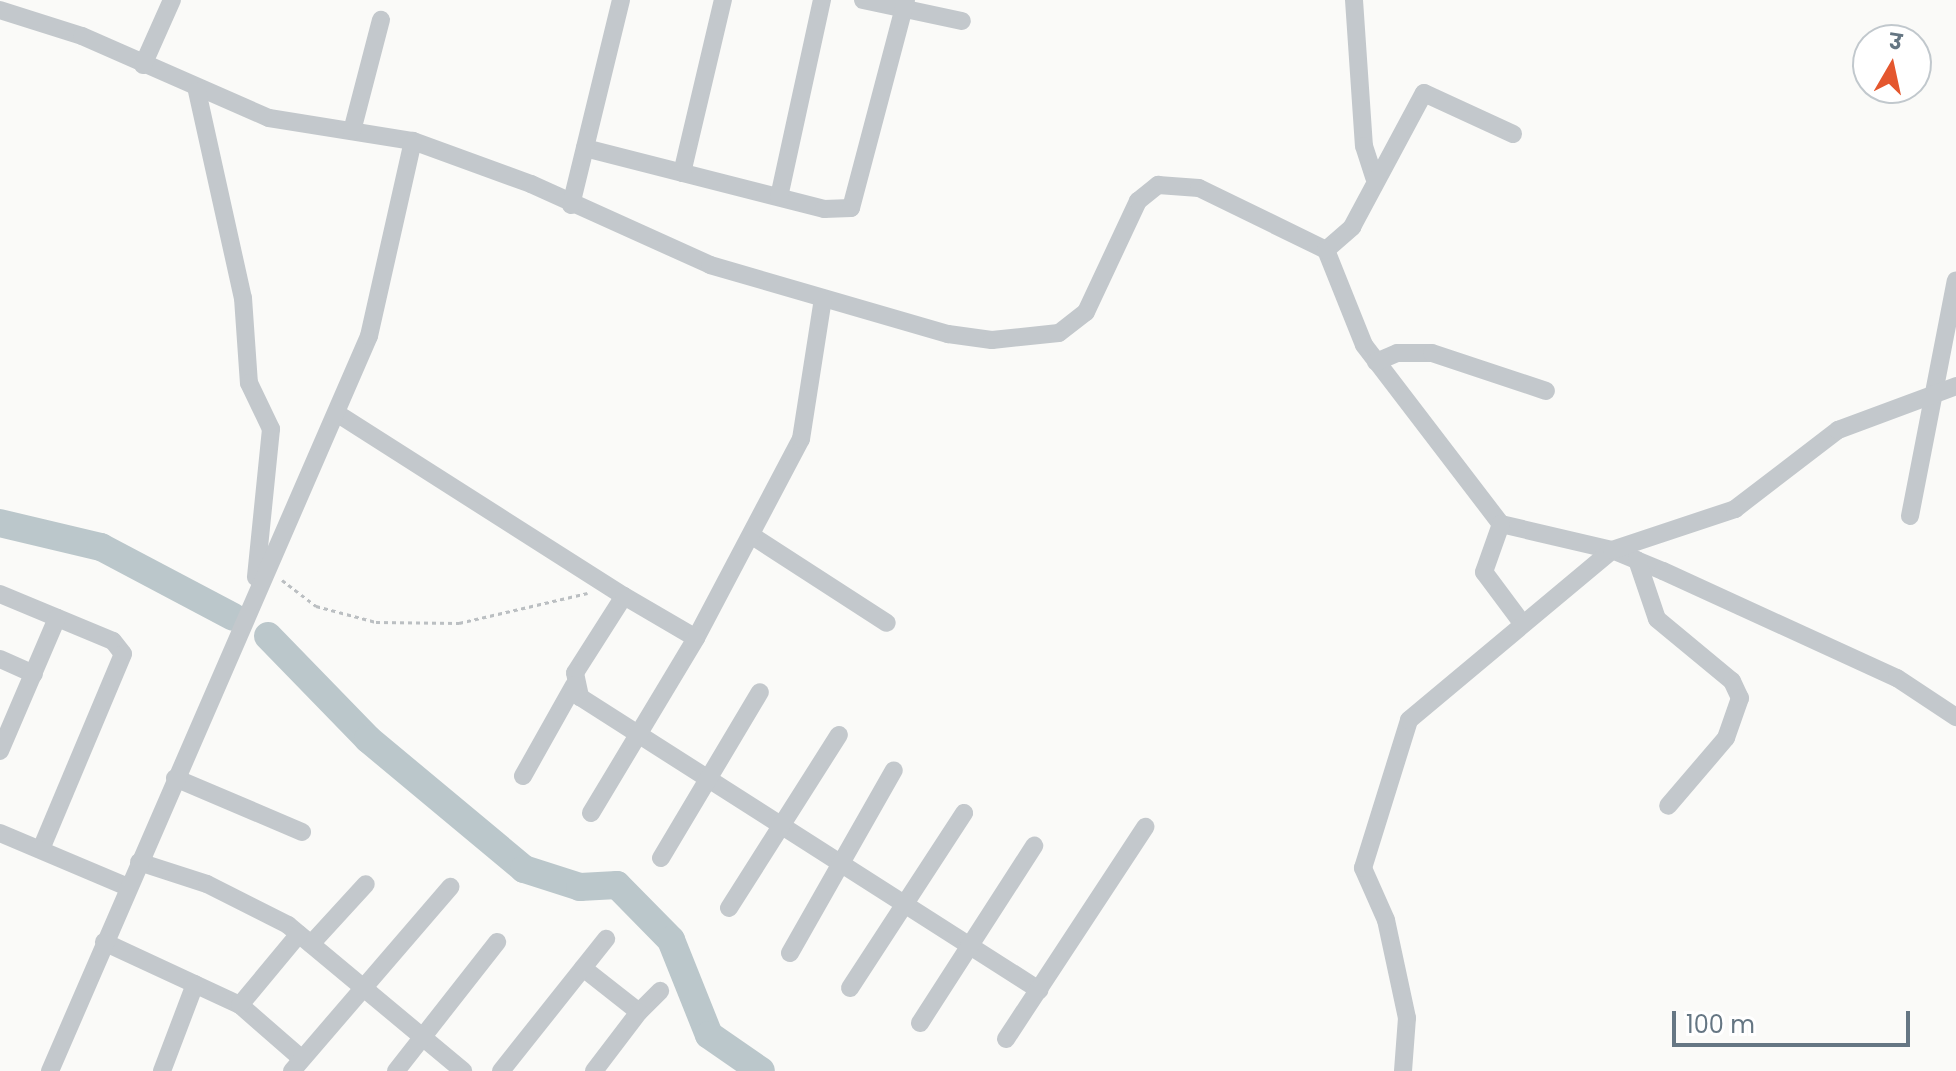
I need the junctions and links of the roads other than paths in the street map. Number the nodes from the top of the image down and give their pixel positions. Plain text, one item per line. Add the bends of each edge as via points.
1 (172, 0) edge
2 (621, 0) edge
3 (723, 0) edge
4 (822, 0) edge
5 (863, 0) edge
6 (1354, 0) edge
7 (905, 4) edge
8 (0, 10) edge
9 (381, 20) dead end
10 (962, 21) dead end
11 (143, 65) junction
12 (197, 91) junction
13 (352, 131) junction
14 (1513, 134) dead end
15 (413, 141) junction
16 (585, 148) junction
17 (682, 173) junction
18 (1374, 177) junction
19 (779, 197) junction
20 (571, 205) junction
21 (1326, 250) junction
22 (1956, 280) edge
23 (823, 299) junction
24 (1376, 362) junction
25 (1956, 386) edge
26 (1546, 391) dead end
27 (1934, 397) junction
28 (338, 414) junction
29 (1910, 516) dead end
30 (1501, 524) junction
31 (754, 537) junction
32 (1612, 550) junction
33 (1637, 560) junction
34 (619, 591) junction
35 (0, 594) edge
36 (250, 604) junction
37 (57, 618) junction
38 (887, 623) dead end
39 (1522, 623) junction
40 (696, 638) junction
41 (0, 659) edge
42 (34, 674) junction
43 (574, 685) junction
44 (760, 692) dead end
45 (1956, 717) edge
46 (639, 734) junction
47 (839, 735) dead end
48 (0, 751) edge
49 (894, 770) dead end
50 (523, 776) dead end
51 (175, 778) junction
52 (709, 779) junction
53 (1668, 806) dead end
54 (591, 813) dead end
55 (964, 813) dead end
56 (780, 824) junction
57 (1145, 827) dead end
58 (302, 832) dead end
59 (1, 835) edge
60 (1034, 846) dead end
61 (41, 849) junction
62 (661, 858) dead end
63 (139, 862) junction
64 (843, 864) junction
65 (366, 884) dead end
66 (128, 887) junction
67 (450, 887) dead end
68 (903, 903) junction
69 (729, 908) dead end
70 (305, 939) junction
71 (606, 939) dead end
72 (104, 942) junction
73 (497, 942) dead end
74 (971, 946) junction
75 (790, 953) dead end
76 (583, 968) junction
77 (195, 984) junction
78 (363, 988) junction
79 (850, 988) dead end
80 (1039, 990) junction
81 (660, 991) dead end
82 (240, 1005) junction
83 (639, 1012) junction
84 (920, 1023) dead end
85 (424, 1038) junction
86 (1006, 1039) dead end
87 (297, 1065) edge
88 (50, 1071) edge
89 (162, 1071) edge
90 (396, 1071) edge
91 (463, 1071) edge
92 (501, 1071) edge
93 (594, 1071) edge
94 (1403, 1071) edge

1 - 11 street
2 - 16 street
3 - 17 street
4 - 19 street
5 - 7 street
6 - 18 street via 1364,146
7 - 10 street
7 - 19 street via 851,208
8 - 11 street
9 - 13 street
11 - 12 street
12 - 13 street via 269,118
12 - 36 street via 243,298 249,383 271,429
13 - 15 street
14 - 18 street via 1424,93
15 - 20 street
15 - 28 street via 369,336
16 - 17 street
16 - 20 street
17 - 19 street
18 - 21 street via 1352,227
20 - 23 street via 710,265
21 - 23 street via 1181,182 1158,185 1138,201 1086,312 1059,333 992,340 948,334
21 - 24 street
22 - 27 street
23 - 31 street via 801,439
24 - 26 street via 1397,353 1432,353
24 - 30 street
25 - 27 street
27 - 29 street
27 - 32 street via 1838,430 1735,509
28 - 34 street
28 - 36 street
30 - 32 street
30 - 39 street via 1484,572
31 - 38 street
31 - 40 street
32 - 33 street
32 - 39 street
33 - 45 street via 1897,678
33 - 53 street via 1657,619 1732,681 1740,698 1726,738
34 - 40 street
34 - 43 street
35 - 37 street
36 - 51 street
37 - 42 street
37 - 61 street via 113,641 123,654
39 - 94 street via 1409,720 1365,847 1363,868 1386,920 1407,1018
40 - 46 street
41 - 42 street
42 - 48 street
43 - 46 street
43 - 50 street
44 - 52 street
46 - 52 street
46 - 54 street
47 - 56 street
49 - 64 street
51 - 58 street
51 - 63 street
52 - 56 street
52 - 62 street
55 - 68 street
56 - 64 street
56 - 69 street
57 - 80 street
59 - 61 street
60 - 74 street
61 - 66 street
63 - 66 street
63 - 70 street via 207,884
64 - 68 street
64 - 75 street
65 - 70 street
66 - 72 street
67 - 78 street
68 - 74 street
68 - 79 street
70 - 78 street
70 - 82 street
71 - 76 street
72 - 77 street
72 - 88 street
73 - 85 street
74 - 80 street
74 - 84 street
76 - 83 street
76 - 92 street
77 - 82 street
77 - 89 street
78 - 85 street
78 - 87 street
80 - 86 street
81 - 83 street
82 - 87 street
83 - 93 street
85 - 90 street
85 - 91 street

